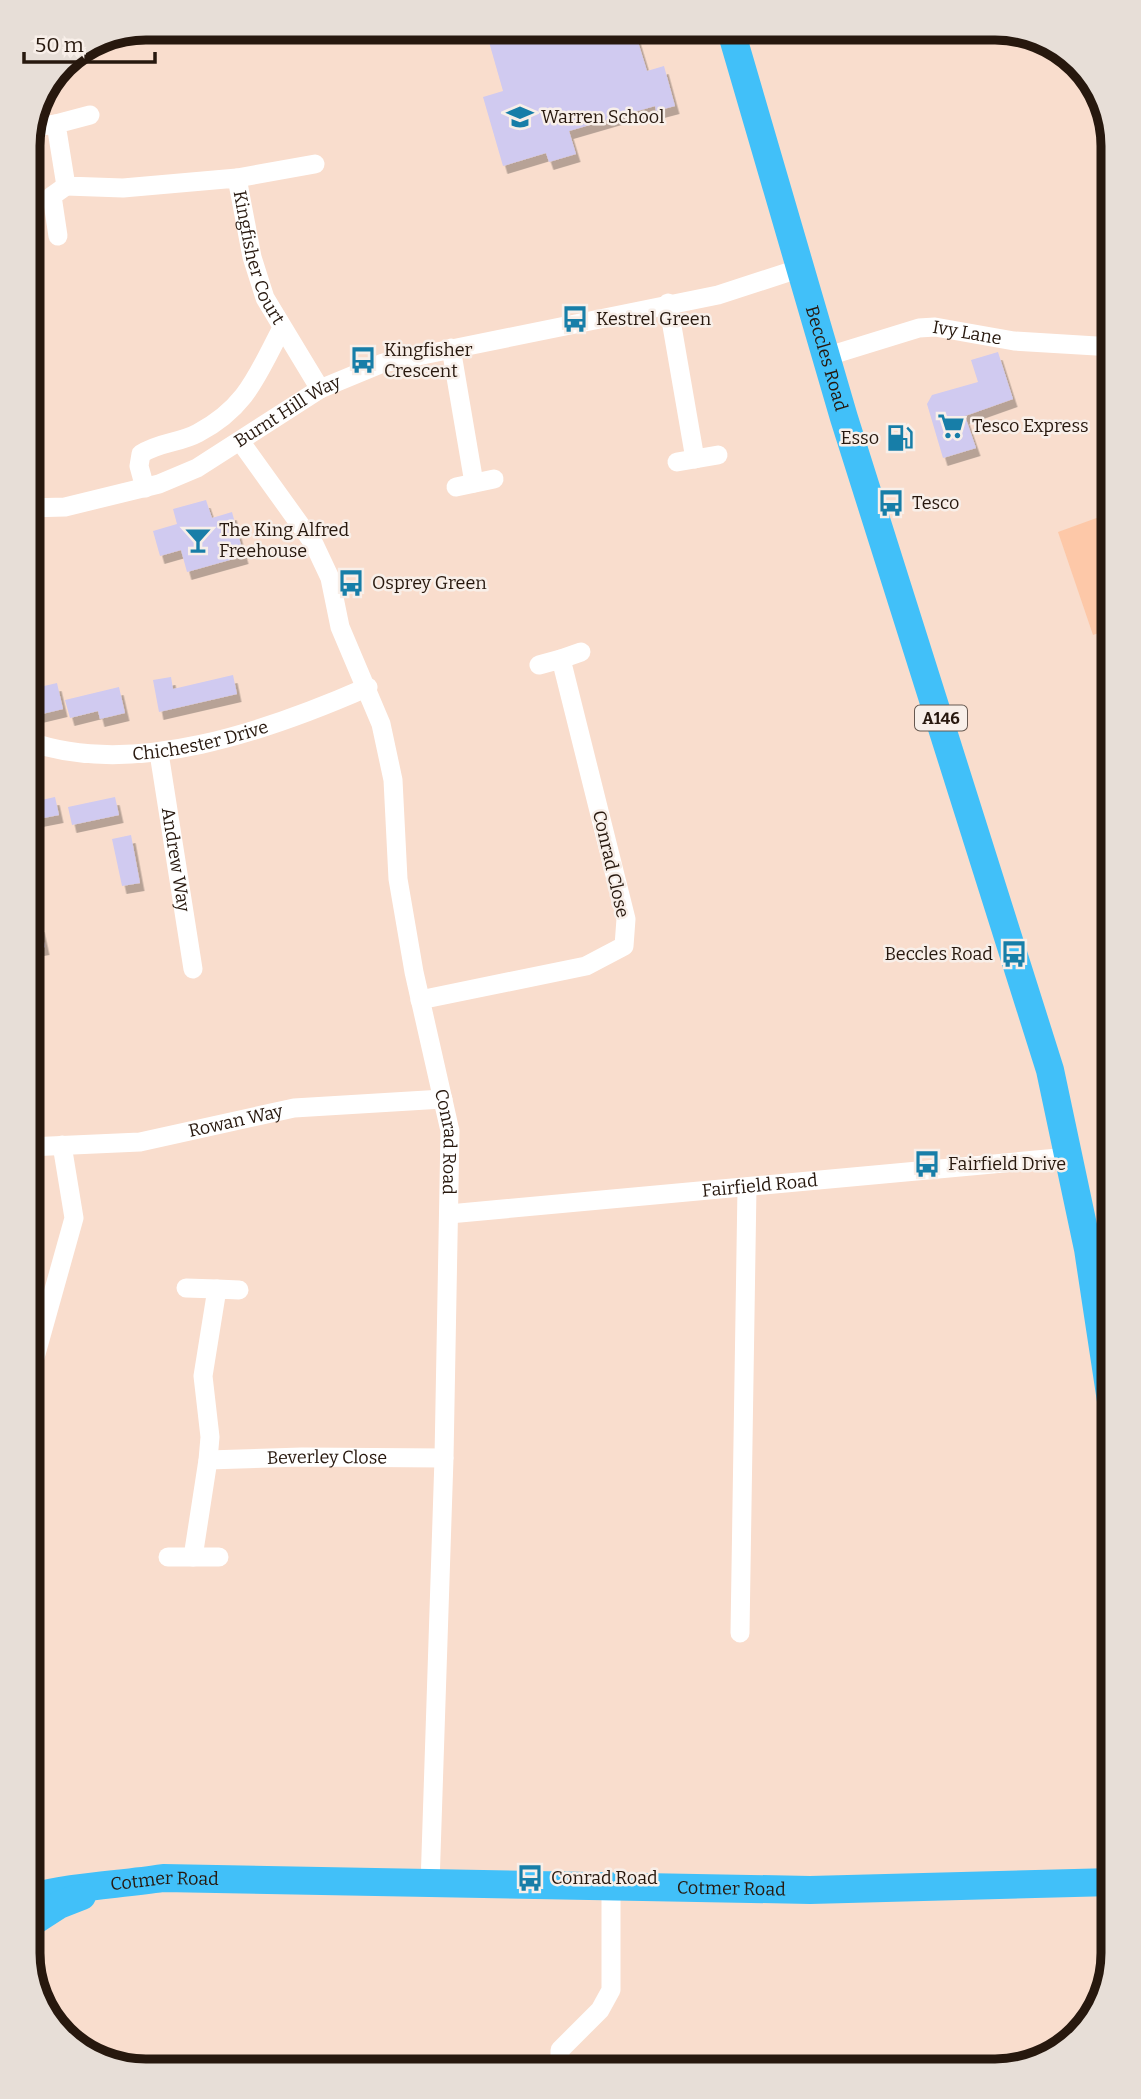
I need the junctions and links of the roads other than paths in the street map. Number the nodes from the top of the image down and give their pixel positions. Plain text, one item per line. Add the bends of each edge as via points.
1 (734, 40) edge
2 (90, 115) dead end
3 (56, 124) junction
4 (43, 126) edge
5 (315, 164) dead end
6 (237, 178) junction
7 (66, 186) junction
8 (58, 236) dead end
9 (798, 269) junction
10 (668, 303) junction
11 (282, 328) junction
12 (1101, 346) edge
13 (451, 348) junction
14 (825, 357) junction
15 (320, 389) junction
16 (240, 441) junction
17 (718, 455) dead end
18 (495, 479) dead end
19 (145, 488) junction
20 (40, 508) edge
21 (581, 652) dead end
22 (561, 659) junction
23 (539, 666) dead end
24 (368, 687) junction
25 (40, 743) edge
26 (159, 753) junction
27 (193, 968) dead end
28 (420, 1000) junction
29 (443, 1099) junction
30 (62, 1145) junction
31 (40, 1146) edge
32 (1069, 1157) junction
33 (747, 1187) junction
34 (449, 1214) junction
35 (186, 1287) dead end
36 (217, 1289) junction
37 (239, 1290) dead end
38 (1101, 1335) edge
39 (40, 1340) edge
40 (444, 1458) junction
41 (208, 1460) junction
42 (168, 1557) dead end
43 (193, 1557) junction
44 (219, 1558) dead end
45 (740, 1633) dead end
46 (1101, 1882) edge
47 (430, 1885) junction
48 (611, 1887) junction
49 (100, 1888) junction
50 (40, 1895) edge
51 (40, 1917) edge
52 (560, 2059) edge

1 - 9 highway, Beccles Road / A146
2 - 3 street
3 - 4 street
3 - 7 street
5 - 6 street
6 - 7 street, Kingfisher Court via 123,188
6 - 11 street, Kingfisher Court via 251,257 265,298
7 - 8 street via 52,196
9 - 10 street, Burnt Hill Way via 718,295
9 - 14 highway, Beccles Road / A146
10 - 13 street, Burnt Hill Way
10 - 17 street via 686,461
11 - 15 street, Kingfisher Court
11 - 19 street via 237,407 196,435 141,453 139,467
12 - 14 street, Ivy Lane via 1014,341 935,327
13 - 15 street, Burnt Hill Way via 383,363
13 - 18 street via 465,485
14 - 32 highway, Beccles Road / A146 via 1009,933 1050,1070
15 - 16 street, Burnt Hill Way
16 - 19 street, Burnt Hill Way via 197,468
16 - 24 street, Conrad Road via 314,544 330,578 340,627
19 - 20 street, Burnt Hill Way via 65,507
21 - 22 street
22 - 23 street
22 - 28 street, Conrad Close via 626,919 624,946 586,966
24 - 26 street, Chichester Drive via 288,720
24 - 28 street, Conrad Road via 393,780 398,878
25 - 26 street, Chichester Drive via 107,756
26 - 27 street, Andrew Way
28 - 29 street, Conrad Road
29 - 30 street, Rowan Way via 294,1108 140,1142
29 - 34 street, Conrad Road via 450,1131
30 - 31 street, Rowan Way
30 - 39 street via 74,1218
32 - 33 street, Fairfield Road
32 - 38 highway, Beccles Road / A146
33 - 34 street, Fairfield Road
33 - 45 street
34 - 40 street, Conrad Road
35 - 36 street
36 - 37 street
36 - 41 street via 203,1376
40 - 41 street, Beverley Close
40 - 47 street, Conrad Road
41 - 43 street
42 - 43 street
43 - 44 street
46 - 48 highway, Cotmer Road via 820,1890
47 - 48 highway, Cotmer Road
47 - 49 highway, Cotmer Road via 163,1878
48 - 52 street via 611,1990 600,2010 560,2050
49 - 50 highway, Cotmer Road via 76,1886
49 - 51 highway, Cotmer Road

